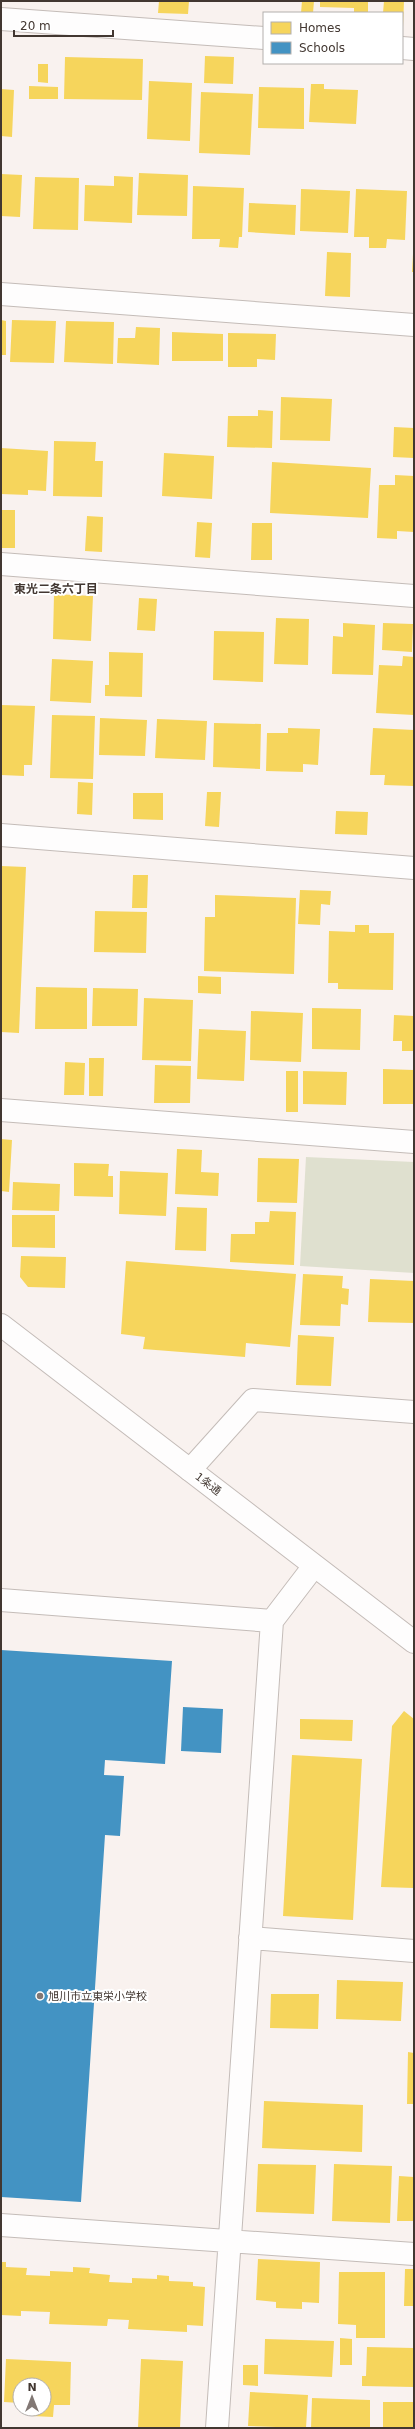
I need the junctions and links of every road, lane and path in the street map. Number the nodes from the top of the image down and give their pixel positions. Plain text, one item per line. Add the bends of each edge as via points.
1 (1, 19) edge
2 (263, 38) edge
3 (403, 48) edge
4 (414, 49) edge
5 (1, 294) edge
6 (414, 325) edge
7 (1, 564) edge
8 (414, 596) edge
9 (1, 835) edge
10 (414, 868) edge
11 (1, 1110) edge
12 (414, 1142) edge
13 (1, 1325) edge
14 (414, 1412) edge
15 (190, 1470) junction
16 (314, 1566) junction
17 (1, 1600) edge
18 (272, 1621) junction
19 (414, 1642) edge
20 (250, 1938) junction
21 (414, 1951) edge
22 (1, 2225) edge
23 (228, 2243) junction
24 (414, 2254) edge
25 (217, 2428) edge

1 - 2 street
3 - 4 street
5 - 6 street
7 - 8 street
9 - 10 street
11 - 12 street
13 - 15 street, 1条通
14 - 15 street via 253,1400
15 - 16 street, 1条通
16 - 18 street
16 - 19 street, 1条通
17 - 18 street
18 - 20 street
20 - 21 street
20 - 23 street
22 - 23 street
23 - 24 street
23 - 25 street

